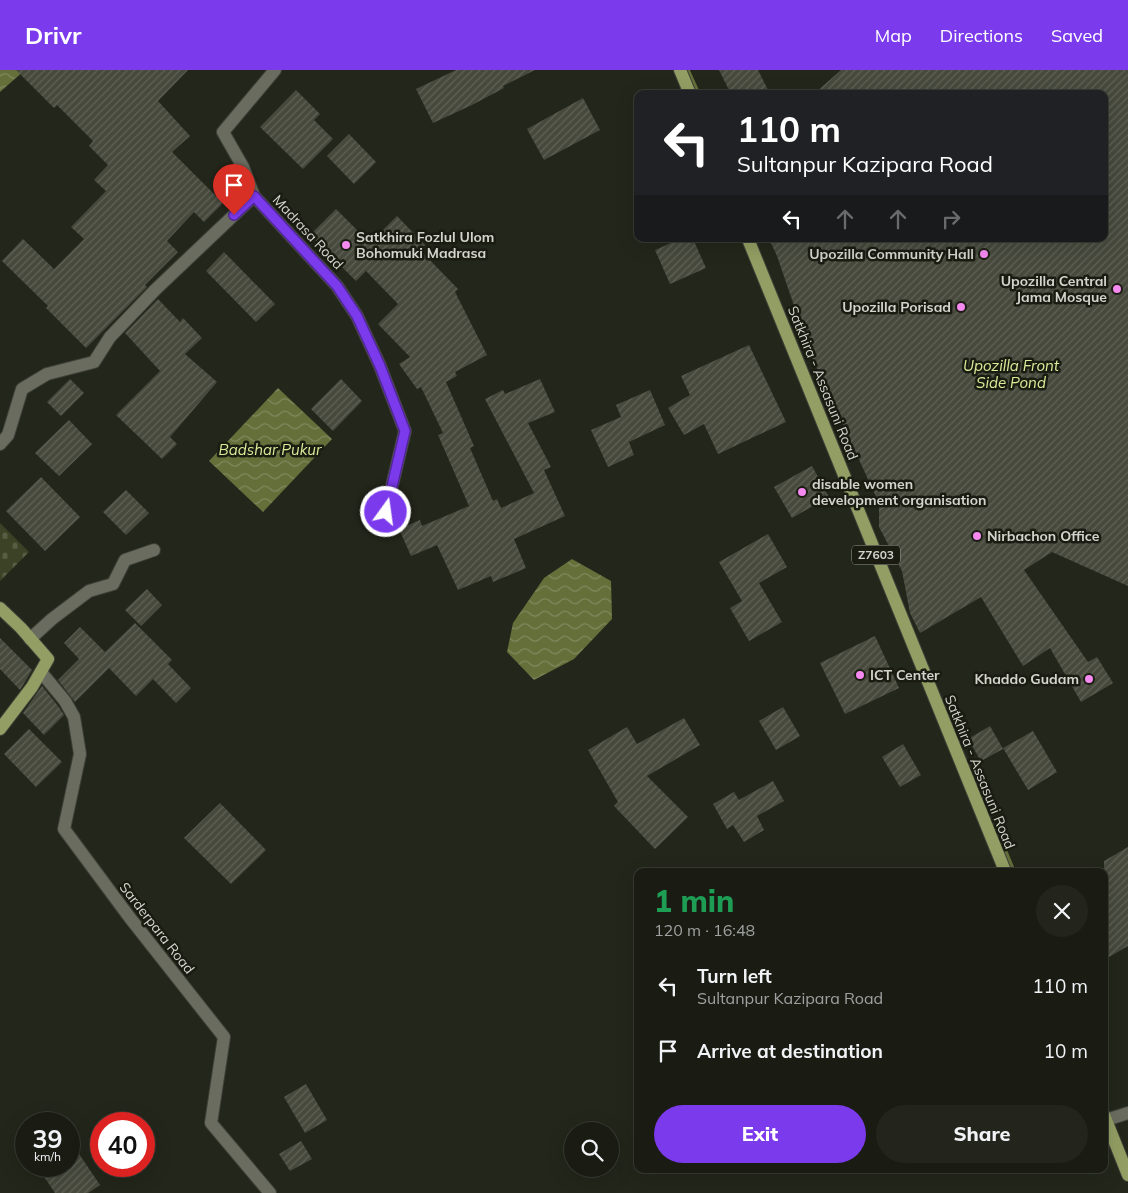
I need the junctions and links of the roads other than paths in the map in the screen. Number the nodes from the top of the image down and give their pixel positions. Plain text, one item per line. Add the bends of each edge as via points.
1 (275, 70) edge
2 (680, 70) edge
3 (688, 90) edge
4 (254, 196) junction
5 (749, 242) edge
6 (0, 444) edge
7 (386, 512) dead end
8 (154, 550) dead end
9 (0, 608) edge
10 (30, 639) junction
11 (41, 672) junction
12 (0, 729) edge
13 (1004, 868) edge
14 (1128, 1113) edge
15 (1108, 1117) edge
16 (1108, 1125) edge
17 (1128, 1175) edge
18 (270, 1193) edge

1 - 4 street via 223,132 243,167
2 - 3 main road
4 - 6 street via 155,290 110,337 94,362 48,374 22,390 8,436
4 - 7 street, Madrasa Road via 337,286 357,316 380,366 405,431
5 - 13 main road, Satkhira - Assasuni Road / Z7603
8 - 10 street via 125,560 113,584 89,591
9 - 10 main road
10 - 11 main road via 48,659
11 - 12 main road
11 - 18 street, Sarderpara Road via 74,717 80,754 64,828 224,1037 211,1123
14 - 15 street
16 - 17 main road

